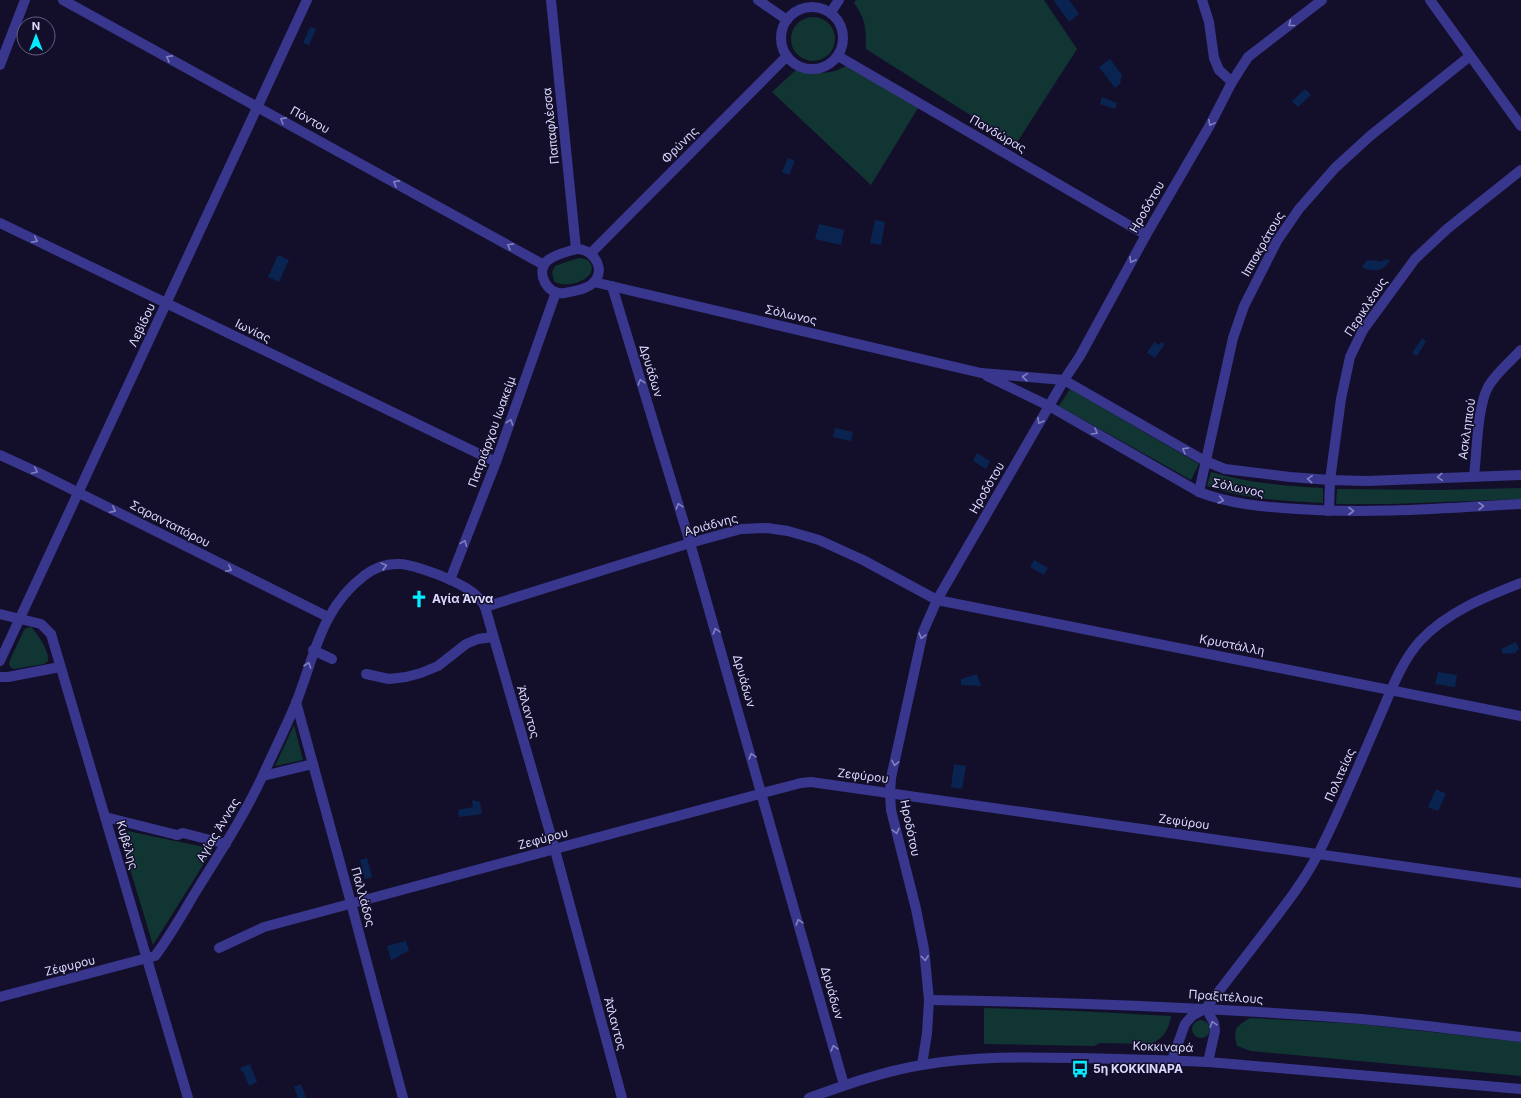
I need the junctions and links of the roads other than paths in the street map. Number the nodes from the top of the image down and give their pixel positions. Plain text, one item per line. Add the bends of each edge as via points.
1 (25, 0) edge
2 (63, 0) edge
3 (307, 0) edge
4 (541, 0) edge
5 (758, 0) edge
6 (838, 0) edge
7 (1202, 0) edge
8 (1322, 0) edge
9 (1430, 0) edge
10 (551, 3) edge
11 (809, 3) edge
12 (831, 12) junction
13 (787, 20) junction
14 (787, 56) junction
15 (838, 56) junction
16 (1470, 56) junction
17 (0, 66) edge
18 (1232, 82) junction
19 (257, 106) junction
20 (1521, 126) edge
21 (1521, 170) edge
22 (0, 223) edge
23 (1146, 235) junction
24 (576, 249) junction
25 (591, 253) junction
26 (544, 265) junction
27 (594, 282) junction
28 (612, 286) junction
29 (556, 292) junction
30 (166, 304) junction
31 (1521, 350) edge
32 (981, 373) junction
33 (1064, 380) junction
34 (1049, 406) junction
35 (0, 455) edge
36 (1205, 461) junction
37 (496, 462) junction
38 (1521, 475) edge
39 (1474, 476) junction
40 (1330, 480) junction
41 (1198, 492) junction
42 (78, 493) junction
43 (1521, 504) edge
44 (1330, 511) junction
45 (690, 543) junction
46 (450, 580) junction
47 (1521, 583) edge
48 (937, 600) junction
49 (485, 607) junction
50 (0, 614) edge
51 (328, 617) junction
52 (20, 618) junction
53 (493, 637) junction
54 (313, 650) junction
55 (332, 659) dead end
56 (0, 661) edge
57 (60, 667) junction
58 (366, 674) dead end
59 (0, 677) edge
60 (1392, 690) junction
61 (296, 702) junction
62 (1521, 716) edge
63 (313, 764) junction
64 (263, 776) junction
65 (762, 793) junction
66 (890, 793) junction
67 (105, 817) junction
68 (226, 844) junction
69 (555, 850) junction
70 (1318, 854) junction
71 (1521, 883) edge
72 (351, 903) junction
73 (219, 948) dead end
74 (147, 959) junction
75 (0, 997) edge
76 (929, 1000) junction
77 (1206, 1008) junction
78 (1521, 1037) edge
79 (1172, 1060) junction
80 (1208, 1062) junction
81 (922, 1065) junction
82 (844, 1085) junction
83 (1521, 1089) edge
84 (188, 1098) edge
85 (403, 1098) edge
86 (622, 1098) edge
87 (809, 1098) edge

1 - 17 street
19 -> 2 street, Πόντου
3 - 19 street, Λεβίδου
4 - 10 street
5 - 13 street
6 - 12 street
7 - 18 street via 1209,22 1214,58 1219,70
8 -> 18 street, Ηροδότου via 1248,57
9 - 16 street
10 - 24 street, Παπαφλέσσα
11 - 12 street
11 - 13 street
12 - 15 street via 838,19 843,31 843,44
13 - 14 street via 781,38
14 - 15 street via 797,65 809,69 828,65
14 - 25 street, Φρύνης
15 - 23 street, Πανδώρας
16 - 20 street
16 - 36 street, Ιπποκράτους via 1334,168 1298,209 1277,241 1242,313
18 -> 23 street, Ηροδότου
26 -> 19 street, Πόντου
19 - 30 street, Λεβίδου
21 - 40 street, Περικλέους via 1447,229 1415,259 1363,330 1350,357 1341,399
22 -> 30 street, Ιωνίας
23 -> 33 street, Ηροδότου via 1080,356
24 - 25 street
24 - 26 street via 552,258
25 - 27 street via 598,269
26 - 29 street via 542,272 547,286
27 - 28 street, Σόλωνος
27 - 29 street via 572,292
28 - 32 street, Σόλωνος
45 -> 28 street, Δρυάδων
37 -> 29 street, Πατριάρχου Ιωακείμ
30 - 37 street, Ιωνίας
30 - 42 street, Λεβίδου
31 - 39 street, Ασκληπιού via 1497,375 1483,399
33 -> 32 street, Σόλωνος
32 - 34 street, Σόλωνος
33 - 34 street, Ηροδότου
36 -> 33 street, Σόλωνος
34 -> 41 street, Σόλωνος
34 -> 48 street, Ηροδότου
35 -> 42 street, Σαρανταπόρου
40 -> 36 street, Σόλωνος via 1225,469
36 - 41 street, Ιπποκράτους
46 -> 37 street, Πατριάρχου Ιωακείμ
38 - 39 street, Σόλωνος
39 -> 40 street, Σόλωνος via 1367,481
40 - 44 street, Περικλέους
41 -> 44 street, Σόλωνος via 1216,499 1260,507
42 -> 51 street, Σαρανταπόρου
42 - 52 street, Λεβίδου
44 -> 43 street, Σόλωνος
45 - 48 street, Αριάδνης via 741,529 767,528 788,531 819,540 863,560
45 - 49 street, Αριάδνης
65 -> 45 street, Δρυάδων
46 - 49 street, Άτλαντος via 474,593
51 -> 46 street, Άτλαντος via 341,597 366,574 379,566 401,563
47 - 60 street, Πολιτείας via 1452,614 1431,630 1411,652
48 - 60 street, Κρυστάλλη
48 -> 66 street, Ηροδότου via 923,632 891,778
49 - 53 street, Άτλαντος
50 - 52 street, Κυβέλης
51 - 54 street, Άτλαντος
52 - 56 street, Λεβίδου
52 - 57 street, Κυβέλης via 41,624 51,634
53 - 58 street via 466,644 438,666 421,673 389,679
53 - 69 street, Άτλαντος
54 - 55 street
61 -> 54 street, Άτλαντος
57 - 59 street
57 - 67 street, Κυβέλης
60 - 62 street, Κρυστάλλη
60 - 70 street, Πολιτείας
61 - 63 street, Παλλάδος
61 - 64 street, Αγίας Άννας
63 - 64 street
63 - 72 street, Παλλάδος
64 - 68 street, Αγίας Άννας
65 - 66 street, Ζεφύρου via 811,782
65 - 69 street, Ζεφύρου
82 -> 65 street, Δρυάδων
66 - 70 street, Ζεφύρου
66 -> 76 street, Ηροδότου via 891,810 924,949
67 - 68 street
67 - 74 street, Κυβέλης
68 - 74 street, Αγίας Άννας via 160,950 155,956
69 - 72 street, Ζεφύρου
69 - 86 street, Άτλαντος
70 - 71 street, Ζεφύρου
70 - 77 street, Πολιτείας via 1290,900
72 - 73 street, Ζεφύρου via 264,927
72 - 85 street, Παλλάδος
74 - 75 street, Ζέφυρου
74 - 84 street, Κυβέλης
76 - 77 street, Πραξιτέλους
76 - 81 street, Ηροδότου
77 - 78 street, Πραξιτέλους via 1362,1020
77 - 79 street, Πολιτείας via 1192,1016 1185,1024
80 -> 77 street via 1215,1031
79 - 80 street, Κοκκιναρά
79 - 81 street, Κοκκιναρά via 1014,1057
80 - 83 street, Κοκκιναρά
81 - 82 street, Κοκκιναρά
82 - 87 street, Κοκκιναρά

